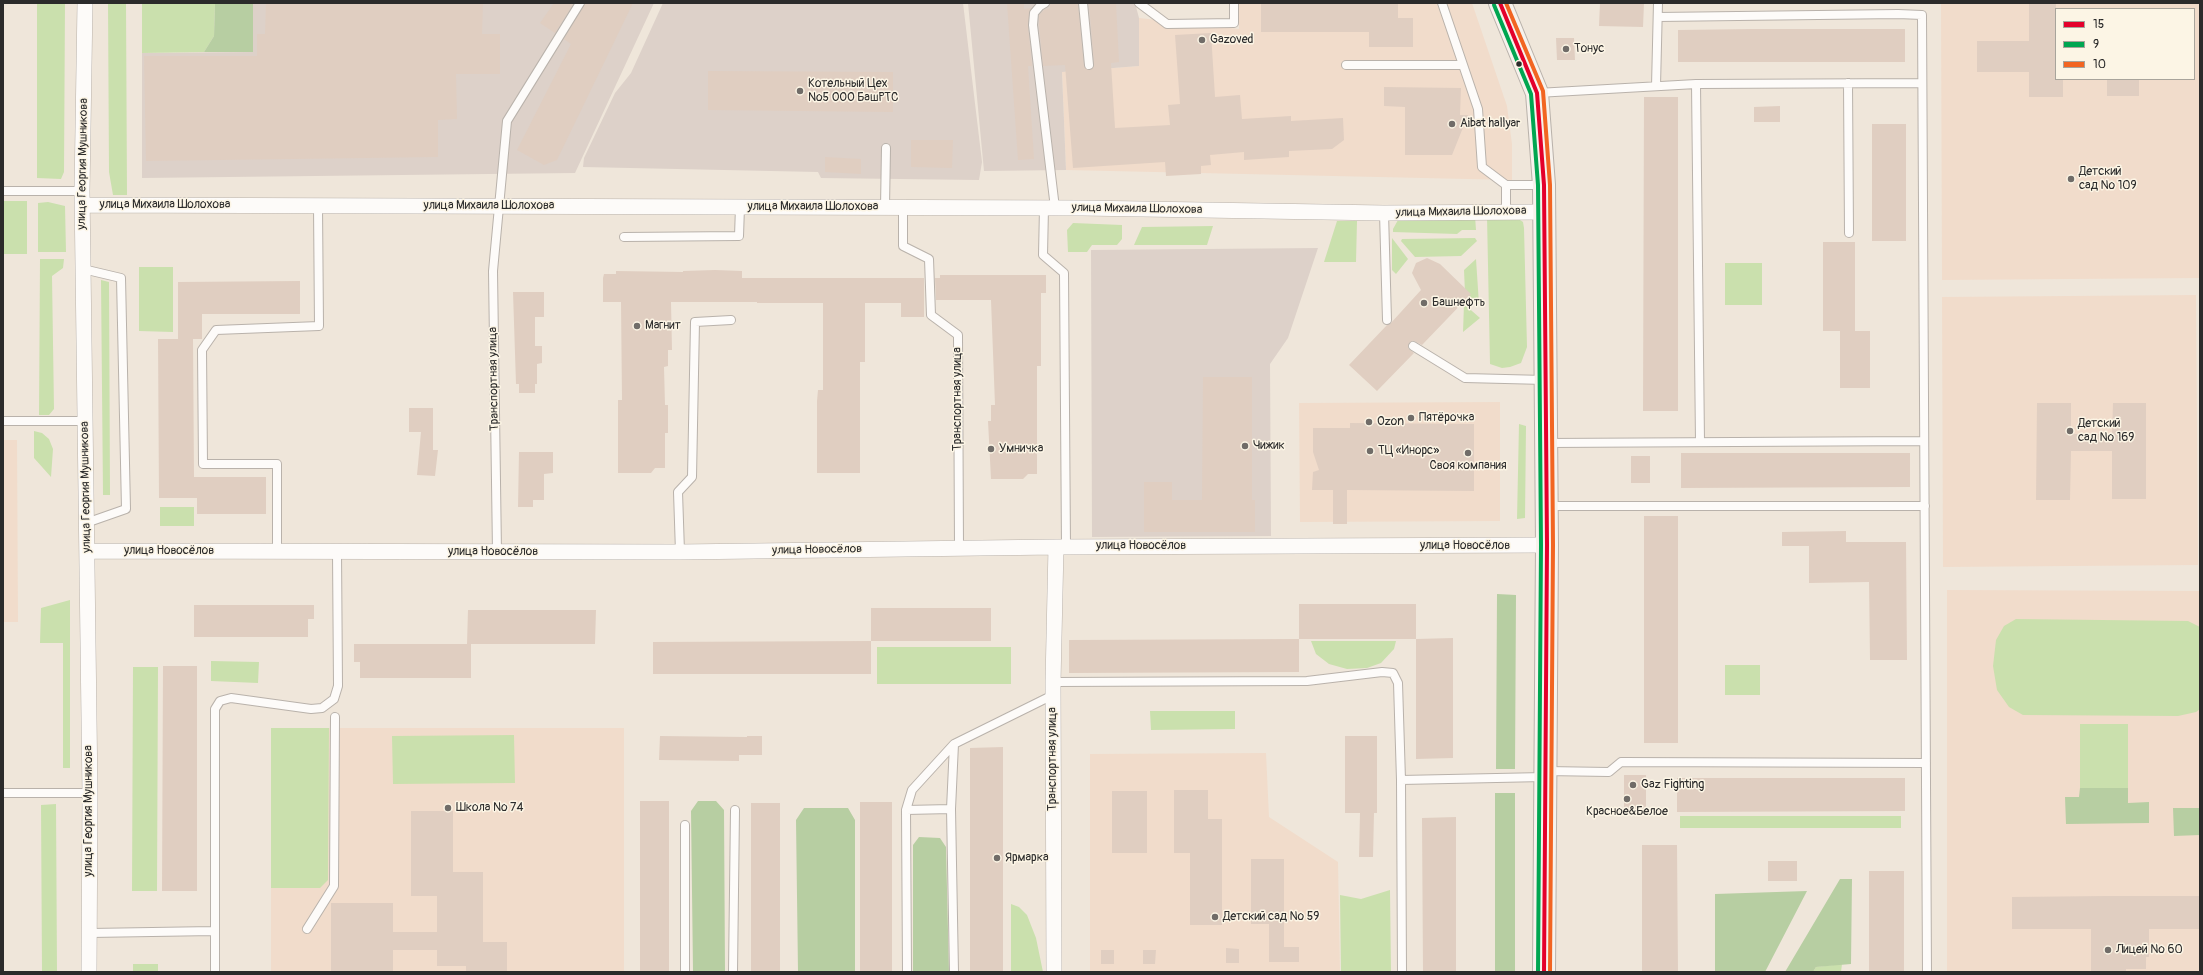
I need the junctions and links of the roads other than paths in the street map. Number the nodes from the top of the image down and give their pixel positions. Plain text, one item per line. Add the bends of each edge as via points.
1 (85, 3) edge
2 (580, 3) edge
3 (1045, 3) edge
4 (1084, 3) edge
5 (1139, 3) edge
6 (1234, 3) edge
7 (1442, 3) edge
8 (1500, 3) edge
9 (1658, 3) edge
10 (1658, 17) junction
11 (1088, 65) dead end
12 (1346, 65) dead end
13 (1462, 65) junction
14 (1922, 83) junction
15 (1696, 84) junction
16 (1848, 84) junction
17 (1656, 86) junction
18 (1538, 93) junction
19 (886, 148) dead end
20 (1506, 185) junction
21 (1544, 185) junction
22 (3, 191) edge
23 (82, 198) junction
24 (318, 206) junction
25 (500, 206) junction
26 (740, 207) junction
27 (885, 207) junction
28 (903, 207) junction
29 (1049, 208) junction
30 (1506, 212) junction
31 (1544, 212) junction
32 (1384, 213) junction
33 (1849, 233) dead end
34 (624, 237) dead end
35 (83, 269) junction
36 (731, 320) dead end
37 (1388, 320) dead end
38 (1412, 346) dead end
39 (1546, 380) junction
40 (3, 421) edge
41 (85, 421) junction
42 (1924, 441) junction
43 (1546, 442) junction
44 (1700, 442) junction
45 (1547, 506) junction
46 (1925, 506) junction
47 (86, 523) junction
48 (1547, 545) junction
49 (1061, 546) junction
50 (959, 548) junction
51 (87, 551) junction
52 (277, 552) junction
53 (337, 552) junction
54 (497, 552) junction
55 (680, 552) junction
56 (1053, 689) junction
57 (335, 717) dead end
58 (954, 744) junction
59 (1926, 763) junction
60 (1546, 774) junction
61 (1401, 780) junction
62 (3, 793) edge
63 (90, 793) junction
64 (951, 809) junction
65 (735, 810) dead end
66 (906, 810) junction
67 (686, 825) dead end
68 (307, 929) dead end
69 (214, 930) junction
70 (90, 933) junction
71 (89, 972) edge
72 (215, 972) edge
73 (686, 972) edge
74 (734, 972) edge
75 (907, 972) edge
76 (954, 972) edge
77 (1054, 972) edge
78 (1402, 972) edge
79 (1544, 972) edge
80 (1927, 972) edge

1 - 23 street, улица Георгия Мушникова
2 - 25 lane, Транспортная улица via 507,121
3 - 29 lane via 1034,13 1033,25
4 - 11 lane
5 - 6 lane via 1168,24 1234,23
7 - 13 lane
8 - 18 main road
9 - 10 lane
10 - 14 lane via 1922,15
10 - 17 lane
12 - 13 lane
13 - 20 lane via 1478,109 1482,166
14 - 16 lane
14 - 42 lane
15 - 16 lane
15 - 17 lane
15 - 44 lane
16 - 33 lane
17 - 18 lane
18 - 21 main road
19 - 27 lane
20 - 21 lane
20 - 30 lane
21 - 31 main road
22 - 23 lane
23 - 24 street, улица Михаила Шолохова
23 - 35 street, улица Георгия Мушникова
24 - 25 street, улица Михаила Шолохова
24 - 52 lane via 319,326 216,330 202,350 203,464 277,464
25 - 26 street, улица Михаила Шолохова
25 - 54 lane, Транспортная улица via 493,271
26 - 27 street, улица Михаила Шолохова
26 - 34 lane via 739,236
27 - 28 street, улица Михаила Шолохова
28 - 29 street, улица Михаила Шолохова
28 - 50 lane, Транспортная улица via 903,246 929,259 931,315 958,335
29 - 32 street, улица Михаила Шолохова
29 - 49 lane via 1043,255 1064,273
30 - 31 street, улица Михаила Шолохова
30 - 32 street, улица Михаила Шолохова
31 - 39 main road
32 - 37 lane
35 - 41 street, улица Георгия Мушникова
35 - 47 lane via 121,278 126,501 126,509
36 - 55 lane via 695,322 692,477 678,492
38 - 39 lane via 1465,378
39 - 43 main road
40 - 41 lane
41 - 47 street, улица Георгия Мушникова
42 - 44 lane
42 - 46 lane
43 - 44 lane
43 - 45 main road
45 - 46 lane
45 - 48 main road
46 - 59 lane
47 - 51 street, улица Георгия Мушникова
48 - 49 street, улица Новосёлов
48 - 60 main road
49 - 50 street, улица Новосёлов
49 - 56 street, Транспортная улица
50 - 55 street, улица Новосёлов
51 - 52 street, улица Новосёлов
51 - 63 street, улица Георгия Мушникова
52 - 53 street, улица Новосёлов
53 - 54 street, улица Новосёлов
53 - 69 lane via 338,686 334,699 322,708 311,710 231,698 220,701 215,709
54 - 55 street, улица Новосёлов
56 - 58 lane
56 - 61 lane via 1307,681 1382,672 1393,674 1398,683
56 - 77 street, Транспортная улица
57 - 68 lane via 334,886
58 - 64 lane
58 - 66 lane via 912,790
59 - 60 lane via 1621,762 1609,772
59 - 80 lane
60 - 61 lane
60 - 79 main road
61 - 78 lane
62 - 63 lane
63 - 70 street, улица Георгия Мушникова
64 - 66 lane
64 - 76 lane
65 - 74 lane
66 - 75 lane
67 - 73 lane
69 - 70 lane
69 - 72 lane
70 - 71 street, улица Георгия Мушникова

